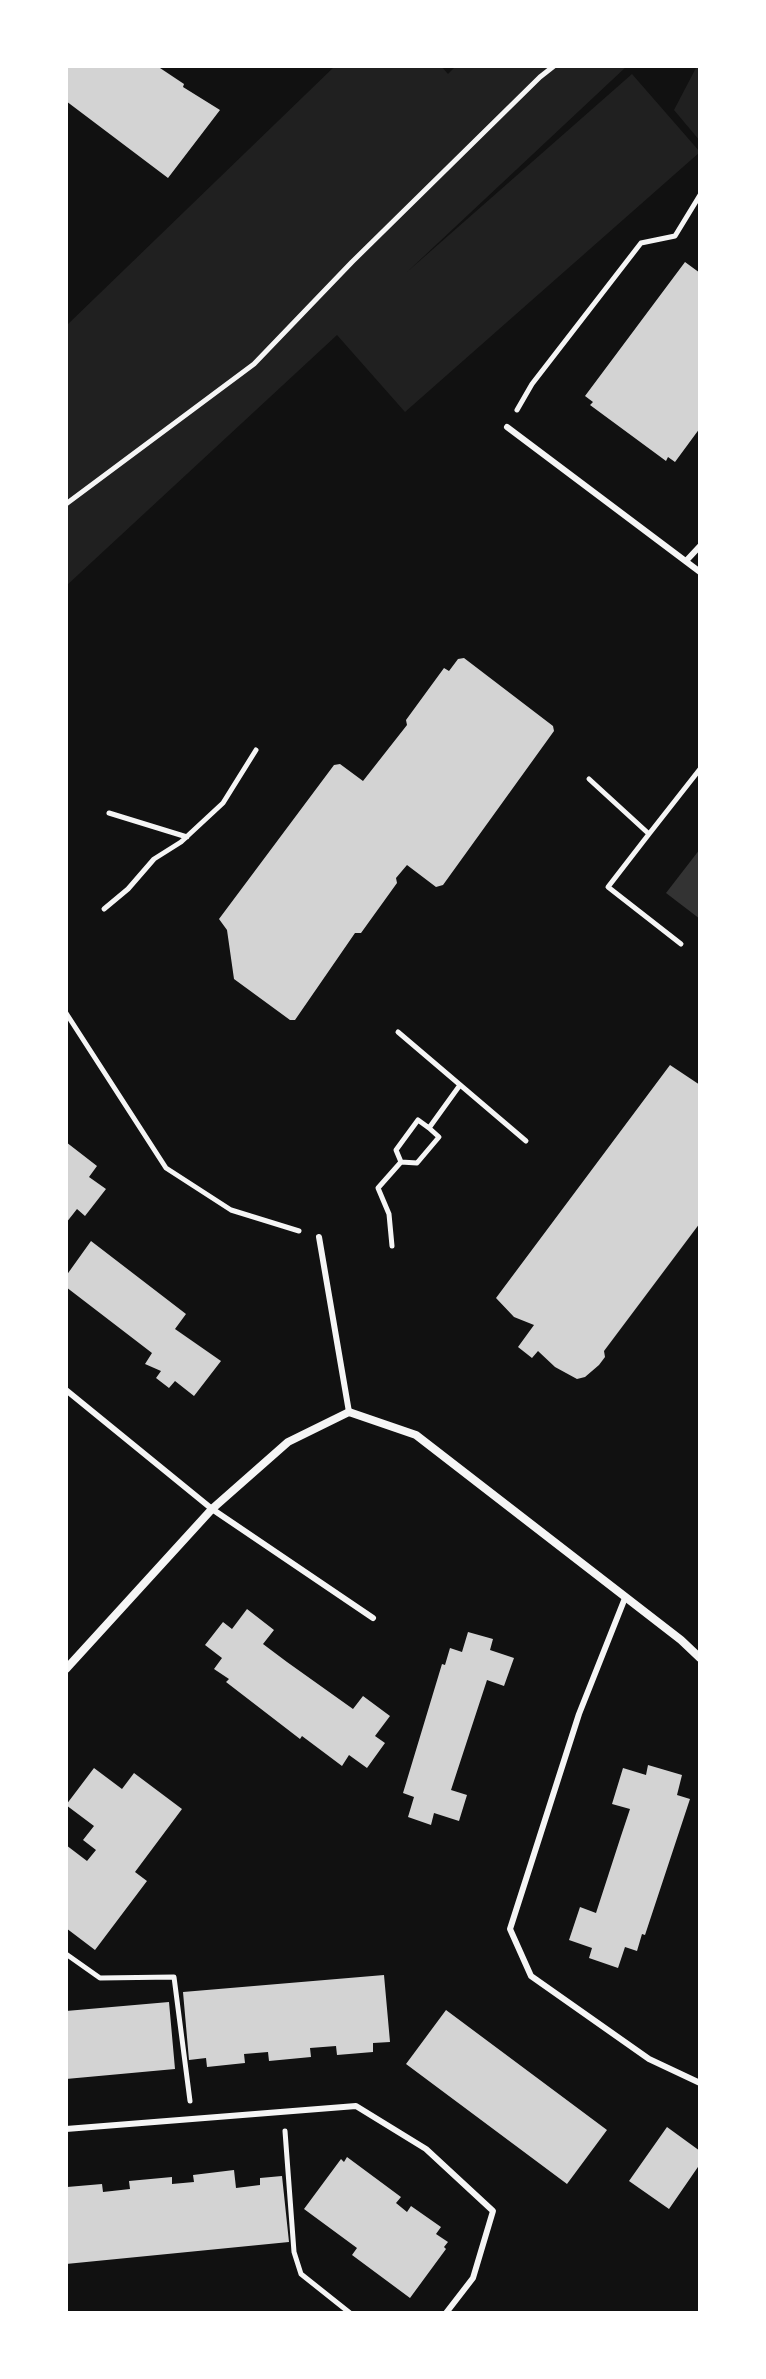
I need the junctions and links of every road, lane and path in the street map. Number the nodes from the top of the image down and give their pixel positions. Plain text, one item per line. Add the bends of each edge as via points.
1 (554, 66) edge
2 (700, 195) edge
3 (507, 427) joint
4 (66, 504) edge
5 (700, 546) edge
6 (686, 561) junction
7 (700, 572) edge
8 (256, 750) dead end
9 (700, 769) edge
10 (589, 779) dead end
11 (109, 813) dead end
12 (649, 834) junction
13 (187, 837) junction
14 (104, 909) dead end
15 (681, 944) dead end
16 (66, 1013) edge
17 (398, 1032) dead end
18 (460, 1085) junction
19 (429, 1128) junction
20 (526, 1141) dead end
21 (401, 1162) junction
22 (319, 1237) joint
23 (392, 1246) dead end
24 (66, 1390) edge
25 (349, 1412) junction
26 (212, 1509) junction
27 (625, 1598) junction
28 (373, 1618) dead end
29 (700, 1658) edge
30 (66, 1669) edge
31 (66, 1954) edge
32 (700, 2083) edge
33 (283, 2111) junction
34 (192, 2118) junction
35 (66, 2129) edge
36 (350, 2313) edge
37 (446, 2313) edge

1 - 4 path via 254,364
2 - 3 path via 675,236 641,243 532,384
3 - 6 lane
5 - 6 lane
6 - 7 lane
8 - 13 path via 223,803
9 - 12 path
10 - 12 path
11 - 13 path
12 - 15 path via 608,887
13 - 14 path via 154,859
16 - 22 path via 166,1168 231,1210
17 - 18 path
18 - 19 path
18 - 20 path
19 - 21 path via 439,1137 417,1163
19 - 21 path via 418,1120 396,1150
21 - 23 path via 378,1188 389,1214
22 - 25 lane
24 - 26 lane
25 - 26 street via 288,1442
25 - 27 street via 416,1435
26 - 28 lane
26 - 30 street
27 - 29 street
27 - 32 lane via 579,1714 510,1929 531,1976 649,2059
31 - 34 path via 100,1978 174,1977
33 - 34 lane
33 - 36 path via 294,2252 301,2274
33 - 37 lane via 356,2106 426,2149 493,2211 473,2278
34 - 35 lane

